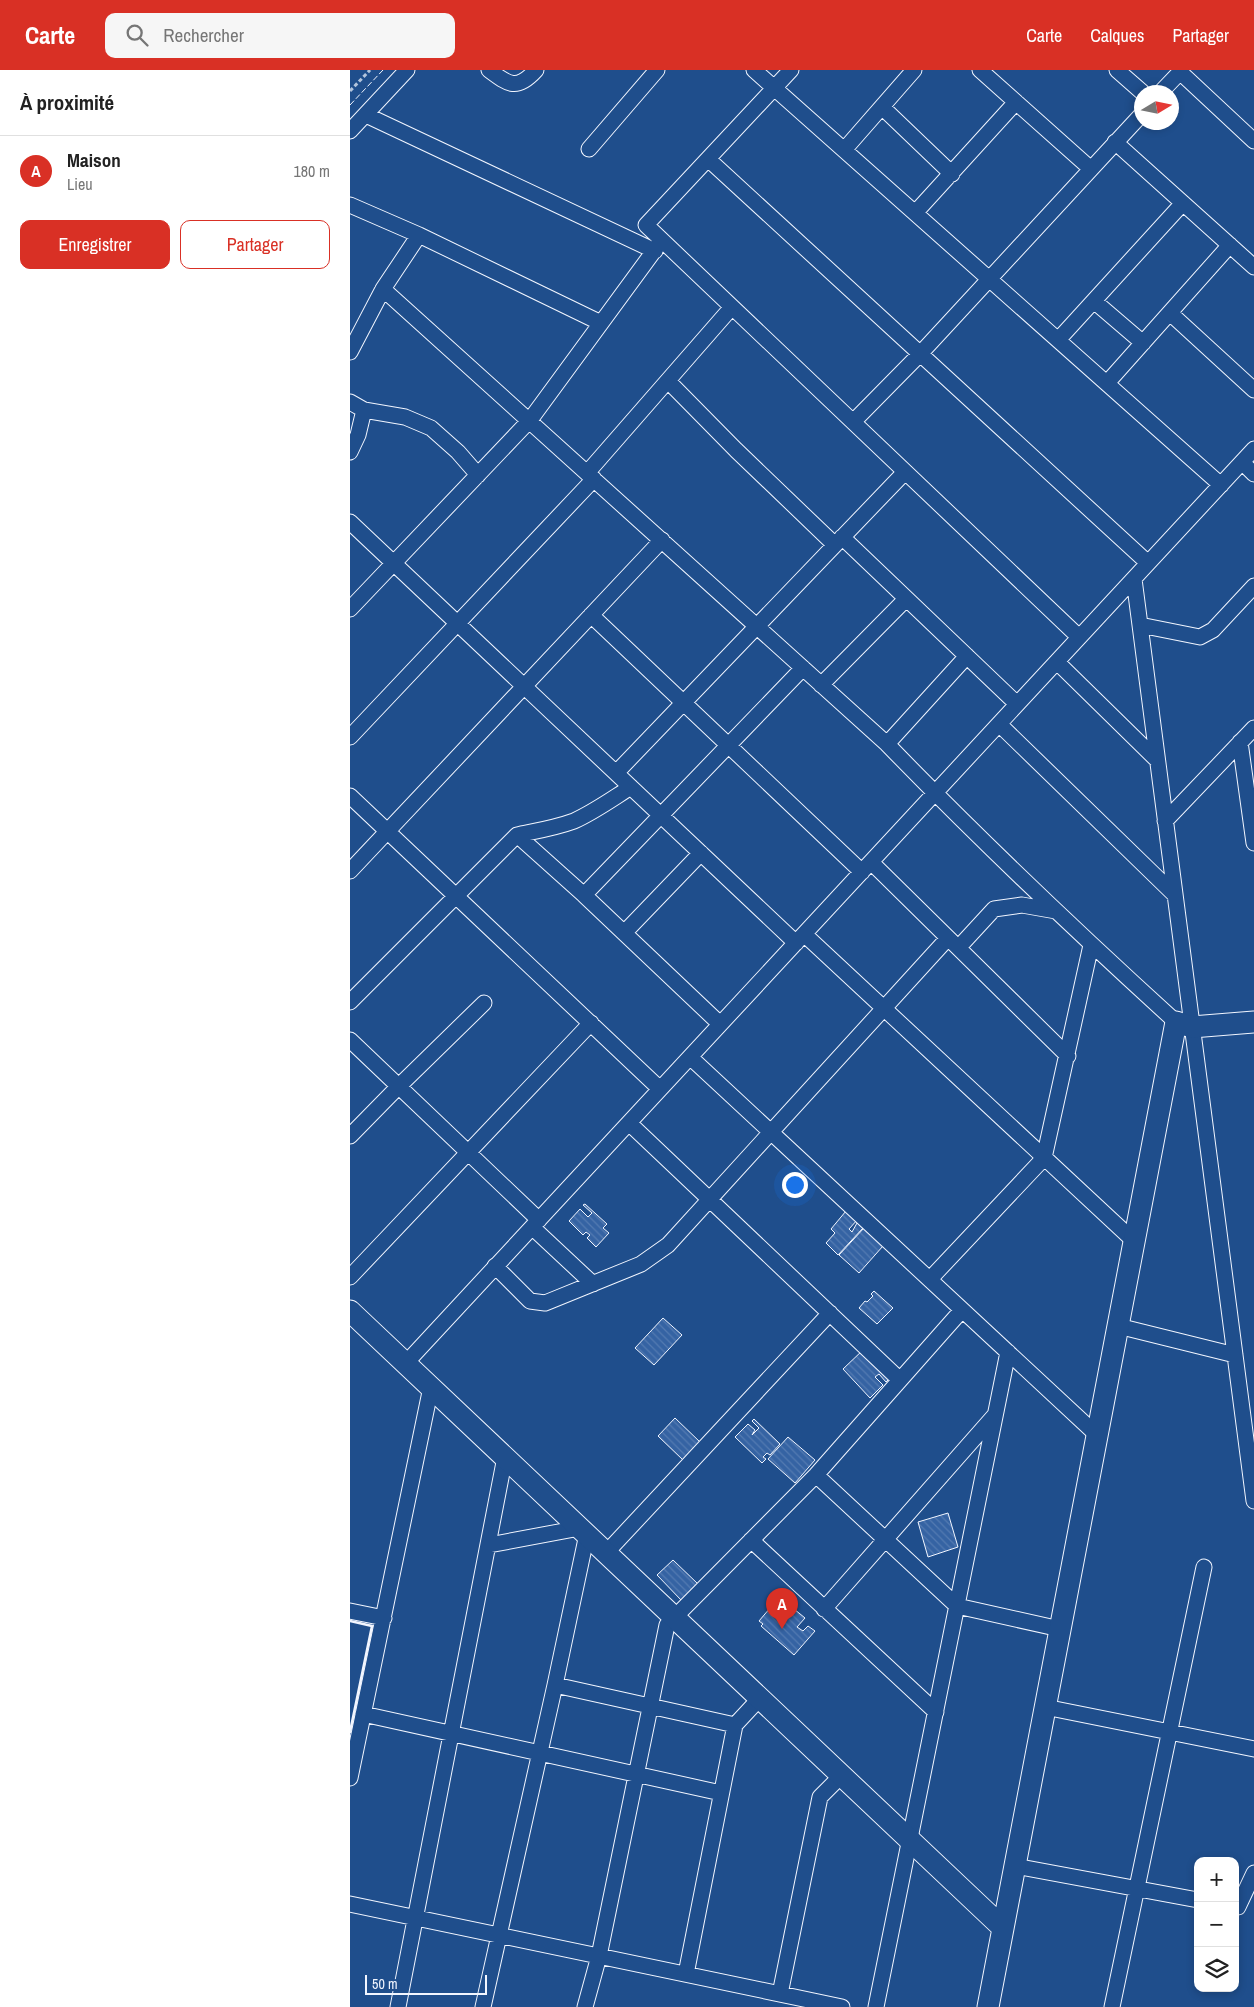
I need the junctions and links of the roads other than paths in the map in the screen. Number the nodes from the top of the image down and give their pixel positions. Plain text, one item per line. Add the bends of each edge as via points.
1 (407, 70) edge
2 (489, 70) edge
3 (536, 70) edge
4 (657, 70) edge
5 (754, 70) edge
6 (791, 70) edge
7 (914, 70) edge
8 (980, 70) edge
9 (1117, 70) edge
10 (1181, 71) edge
11 (1134, 85) edge
12 (1168, 85) edge
13 (774, 88) junction
14 (1016, 102) junction
15 (882, 107) junction
16 (366, 115) junction
17 (1134, 122) edge
18 (350, 131) edge
19 (1254, 141) edge
20 (1115, 142) junction
21 (589, 149) dead end
22 (844, 150) junction
23 (708, 159) junction
24 (1090, 169) junction
25 (952, 174) junction
26 (1183, 203) junction
27 (350, 205) edge
28 (915, 213) junction
29 (418, 235) junction
30 (1230, 245) junction
31 (658, 246) junction
32 (1254, 267) edge
33 (988, 278) junction
34 (384, 288) junction
35 (1094, 301) junction
36 (732, 307) junction
37 (1170, 313) junction
38 (601, 323) junction
39 (1058, 340) junction
40 (1143, 343) junction
41 (350, 352) edge
42 (920, 354) junction
43 (668, 381) junction
44 (1107, 383) junction
45 (1254, 390) edge
46 (350, 402) edge
47 (364, 410) junction
48 (530, 420) junction
49 (854, 422) junction
50 (1254, 449) edge
51 (350, 452) edge
52 (1242, 462) junction
53 (905, 472) junction
54 (478, 474) junction
55 (1254, 474) edge
56 (591, 476) junction
57 (1221, 485) junction
58 (350, 522) edge
59 (662, 540) junction
60 (839, 541) junction
61 (394, 563) junction
62 (1148, 564) junction
63 (1134, 579) junction
64 (1254, 586) edge
65 (906, 599) junction
66 (350, 609) edge
67 (591, 615) junction
68 (457, 623) junction
69 (1140, 625) junction
70 (757, 626) junction
71 (1079, 637) junction
72 (967, 656) junction
73 (1057, 662) junction
74 (803, 668) junction
75 (821, 685) junction
76 (524, 686) junction
77 (684, 703) junction
78 (1017, 704) junction
79 (999, 724) junction
80 (1254, 728) edge
81 (350, 737) edge
82 (1240, 742) junction
83 (886, 744) junction
84 (728, 745) junction
85 (1157, 760) junction
86 (616, 774) junction
87 (631, 787) junction
88 (934, 793) junction
89 (350, 796) edge
90 (661, 815) junction
91 (1165, 820) junction
92 (387, 831) junction
93 (517, 835) junction
94 (1254, 843) edge
95 (701, 853) junction
96 (866, 867) junction
97 (350, 871) edge
98 (456, 895) junction
99 (584, 895) junction
100 (1175, 895) junction
101 (1056, 911) junction
102 (624, 933) junction
103 (800, 939) junction
104 (954, 942) junction
105 (1091, 945) junction
106 (350, 1002) edge
107 (484, 1003) dead end
108 (884, 1008) junction
109 (1254, 1022) edge
110 (590, 1024) junction
111 (720, 1024) junction
112 (1184, 1024) junction
113 (350, 1040) edge
114 (1068, 1056) junction
115 (690, 1057) junction
116 (398, 1086) junction
117 (660, 1089) junction
118 (629, 1123) junction
119 (771, 1132) junction
120 (350, 1136) edge
121 (468, 1152) junction
122 (1044, 1158) junction
123 (709, 1199) junction
124 (535, 1224) junction
125 (1134, 1242) junction
126 (496, 1266) junction
127 (350, 1277) edge
128 (930, 1279) junction
129 (593, 1284) junction
130 (962, 1310) junction
131 (350, 1312) edge
132 (830, 1313) junction
133 (1118, 1326) junction
134 (1008, 1352) junction
135 (1235, 1355) junction
136 (406, 1363) junction
137 (900, 1380) junction
138 (431, 1387) junction
139 (995, 1415) junction
140 (1097, 1435) junction
141 (505, 1457) junction
142 (816, 1475) junction
143 (1254, 1501) edge
144 (583, 1531) junction
145 (751, 1540) junction
146 (885, 1540) junction
147 (489, 1545) junction
148 (606, 1553) junction
149 (1204, 1567) dead end
150 (957, 1606) junction
151 (824, 1609) junction
152 (350, 1611) edge
153 (675, 1617) junction
154 (384, 1618) junction
155 (1060, 1629) junction
156 (555, 1685) junction
157 (760, 1698) junction
158 (650, 1706) junction
159 (1045, 1707) junction
160 (936, 1712) junction
161 (364, 1714) junction
162 (734, 1725) junction
163 (1170, 1732) junction
164 (452, 1734) junction
165 (1254, 1749) edge
166 (540, 1753) junction
167 (636, 1774) junction
168 (842, 1775) junction
169 (350, 1778) edge
170 (721, 1793) junction
171 (910, 1839) junction
172 (1015, 1866) junction
173 (1254, 1873) edge
174 (1137, 1889) junction
175 (1194, 1899) edge
176 (350, 1904) edge
177 (1239, 1905) edge
178 (417, 1918) junction
179 (1004, 1928) junction
180 (499, 1935) junction
181 (600, 1956) junction
182 (686, 1974) junction
183 (780, 1994) junction
184 (398, 2007) edge
185 (483, 2007) edge
186 (585, 2007) edge
187 (842, 2007) edge
188 (876, 2007) edge
189 (988, 2007) edge
190 (1112, 2007) edge

1 - 16 street
2 - 3 street via 504,81 519,84
4 - 21 street
5 - 13 street
6 - 13 street
7 - 15 street
8 - 14 street
9 - 11 street
10 - 12 street
10 - 19 street
13 - 22 street
13 - 23 street
14 - 24 street
14 - 25 street
15 - 22 street
15 - 25 street
16 - 18 street
16 - 31 street
17 - 20 street
20 - 24 street
20 - 26 street
22 - 28 street
23 - 31 street via 646,225
23 - 42 street
24 - 33 street
25 - 28 street
26 - 30 street
26 - 35 street
27 - 29 street
28 - 33 street
29 - 34 street
29 - 38 street
30 - 32 street
30 - 37 street
31 - 36 street
31 - 38 street
33 - 39 street
33 - 42 street
34 - 41 street
34 - 48 street
35 - 39 street
35 - 40 street
36 - 43 street
36 - 49 street
37 - 40 street
37 - 45 street
38 - 48 street
39 - 44 street
40 - 44 street
42 - 49 street
42 - 62 street
43 - 56 street
43 - 60 street via 736,450
44 - 57 street
46 - 47 street
47 - 51 street
47 - 54 street via 405,416 431,428
48 - 54 street
48 - 56 street
49 - 53 street
50 - 52 street
52 - 55 street
52 - 57 street
53 - 60 street
53 - 71 street
54 - 61 street
56 - 59 street
56 - 68 street
57 - 62 street
58 - 61 street
59 - 67 street
59 - 70 street
60 - 65 street
60 - 70 street
61 - 66 street
61 - 68 street
62 - 63 street
63 - 69 street
63 - 71 street
64 - 69 street via 1213,630 1200,637
65 - 72 street
65 - 75 street
67 - 76 street
67 - 77 street
68 - 76 street
68 - 81 street
69 - 85 street
70 - 74 street
70 - 77 street
71 - 73 street
72 - 78 street
72 - 83 street
73 - 78 street
73 - 85 street
74 - 75 street
74 - 84 street
75 - 83 street
76 - 86 street
76 - 92 street
77 - 84 street
77 - 86 street
78 - 79 street
79 - 88 street
79 - 100 street
80 - 82 street
82 - 91 street
82 - 94 street
83 - 88 street
84 - 90 street
84 - 96 street
85 - 91 street
86 - 87 street
87 - 90 street
87 - 93 street via 573,821
88 - 96 street
88 - 101 street
89 - 92 street
90 - 95 street
90 - 99 street
91 - 100 street
92 - 97 street
92 - 98 street
93 - 98 street
93 - 99 street
95 - 102 street
95 - 103 street
96 - 103 street
96 - 104 street
98 - 106 street
98 - 110 street
99 - 102 street
100 - 112 street
101 - 104 street via 1022,905 994,909
101 - 105 street
102 - 111 street
103 - 108 street
103 - 111 street
104 - 108 street
104 - 114 street
105 - 112 street
105 - 114 street
107 - 116 street
108 - 119 street
108 - 122 street
109 - 112 street
110 - 117 street
110 - 121 street
111 - 115 street
112 - 125 street
112 - 135 street
113 - 116 street
114 - 122 street
115 - 117 street
115 - 119 street
116 - 120 street
116 - 121 street
117 - 118 street
118 - 123 street
118 - 124 street
119 - 123 street
119 - 128 street
121 - 124 street
121 - 127 street
122 - 125 street
122 - 128 street
123 - 129 street via 668,1245 641,1264
123 - 132 street
124 - 126 street
124 - 129 street
125 - 133 street
126 - 129 street via 530,1301 545,1303
126 - 136 street
128 - 130 street
130 - 134 street
130 - 137 street
131 - 136 street
132 - 137 street
132 - 148 street
133 - 135 street
133 - 140 street
134 - 139 street
134 - 140 street
135 - 143 street
136 - 138 street
137 - 142 street
138 - 141 street
138 - 154 street
139 - 146 street
139 - 150 street
140 - 155 street
141 - 144 street
141 - 147 street
142 - 145 street
142 - 146 street
144 - 147 street
144 - 148 street
144 - 156 street
145 - 151 street
145 - 153 street
146 - 150 street
146 - 151 street
147 - 164 street
148 - 153 street
149 - 163 street
150 - 155 street
150 - 160 street
151 - 160 street
152 - 154 street
153 - 157 street
153 - 158 street via 667,1625
154 - 161 street
155 - 159 street
156 - 158 street
156 - 166 street
157 - 162 street
157 - 168 street
158 - 162 street
158 - 167 street
159 - 163 street
159 - 172 street
160 - 171 street
161 - 164 street
161 - 169 street
162 - 170 street
163 - 165 street
163 - 174 street
164 - 166 street
164 - 178 street
166 - 167 street
166 - 180 street
167 - 170 street
167 - 181 street
168 - 171 street
168 - 183 street via 820,1797
170 - 182 street
171 - 179 street
171 - 188 street
172 - 174 street
172 - 179 street
173 - 177 street
174 - 175 street
174 - 190 street
176 - 178 street
178 - 180 street
178 - 184 street
179 - 189 street
180 - 181 street
180 - 185 street
181 - 182 street
181 - 186 street
182 - 183 street
183 - 187 street

